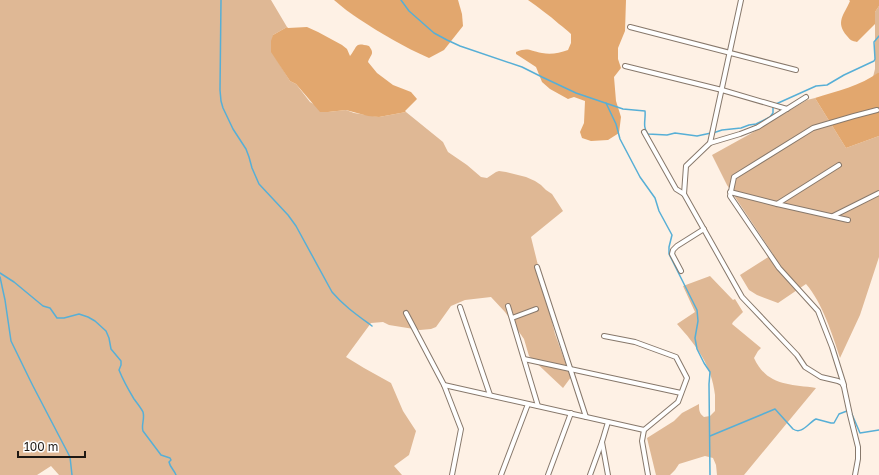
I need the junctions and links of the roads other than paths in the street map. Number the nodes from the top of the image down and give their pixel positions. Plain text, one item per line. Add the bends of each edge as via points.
1 (741, 0) edge
2 (630, 27) dead end
3 (730, 53) junction
4 (625, 66) dead end
5 (796, 70) dead end
6 (722, 90) junction
7 (806, 98) dead end
8 (787, 109) junction
9 (877, 110) dead end
10 (644, 132) dead end
11 (710, 143) junction
12 (839, 165) dead end
13 (730, 192) junction
14 (879, 193) edge
15 (684, 194) junction
16 (777, 204) junction
17 (832, 217) junction
18 (848, 220) dead end
19 (704, 229) junction
20 (537, 267) dead end
21 (681, 271) dead end
22 (508, 306) dead end
23 (460, 307) dead end
24 (536, 309) dead end
25 (406, 313) dead end
26 (512, 318) junction
27 (604, 336) dead end
28 (524, 359) junction
29 (570, 369) junction
30 (444, 385) junction
31 (844, 387) junction
32 (681, 393) junction
33 (490, 395) junction
34 (528, 404) junction
35 (538, 406) junction
36 (571, 413) junction
37 (586, 417) junction
38 (608, 422) junction
39 (644, 430) junction
40 (602, 442) junction
41 (452, 475) edge
42 (501, 475) edge
43 (548, 475) edge
44 (590, 475) edge
45 (608, 475) edge
46 (648, 475) edge
47 (854, 475) edge

1 - 3 street
2 - 3 street
3 - 5 street
3 - 6 street
4 - 6 street
6 - 8 street
6 - 11 street
7 - 8 street
8 - 11 street via 758,127
9 - 13 street via 813,128 734,177
10 - 15 street via 676,189
11 - 15 street via 686,166
12 - 16 street
13 - 16 street
13 - 31 street via 730,196 779,268 818,311
14 - 17 street
15 - 19 street
16 - 17 street
17 - 18 street
19 - 21 street via 672,250
19 - 31 street via 742,296 805,367 821,377 842,383
20 - 29 street
22 - 26 street
23 - 33 street
24 - 26 street
25 - 30 street
26 - 28 street
27 - 32 street via 635,342 676,357 686,378
28 - 29 street
28 - 35 street
29 - 32 street
29 - 37 street
30 - 33 street
30 - 41 street via 462,429
31 - 47 street via 858,447
32 - 39 street via 678,402
33 - 34 street
34 - 35 street
34 - 42 street
35 - 36 street
36 - 37 street
36 - 43 street
37 - 38 street
38 - 39 street
38 - 40 street
39 - 46 street via 642,441
40 - 44 street
40 - 45 street

